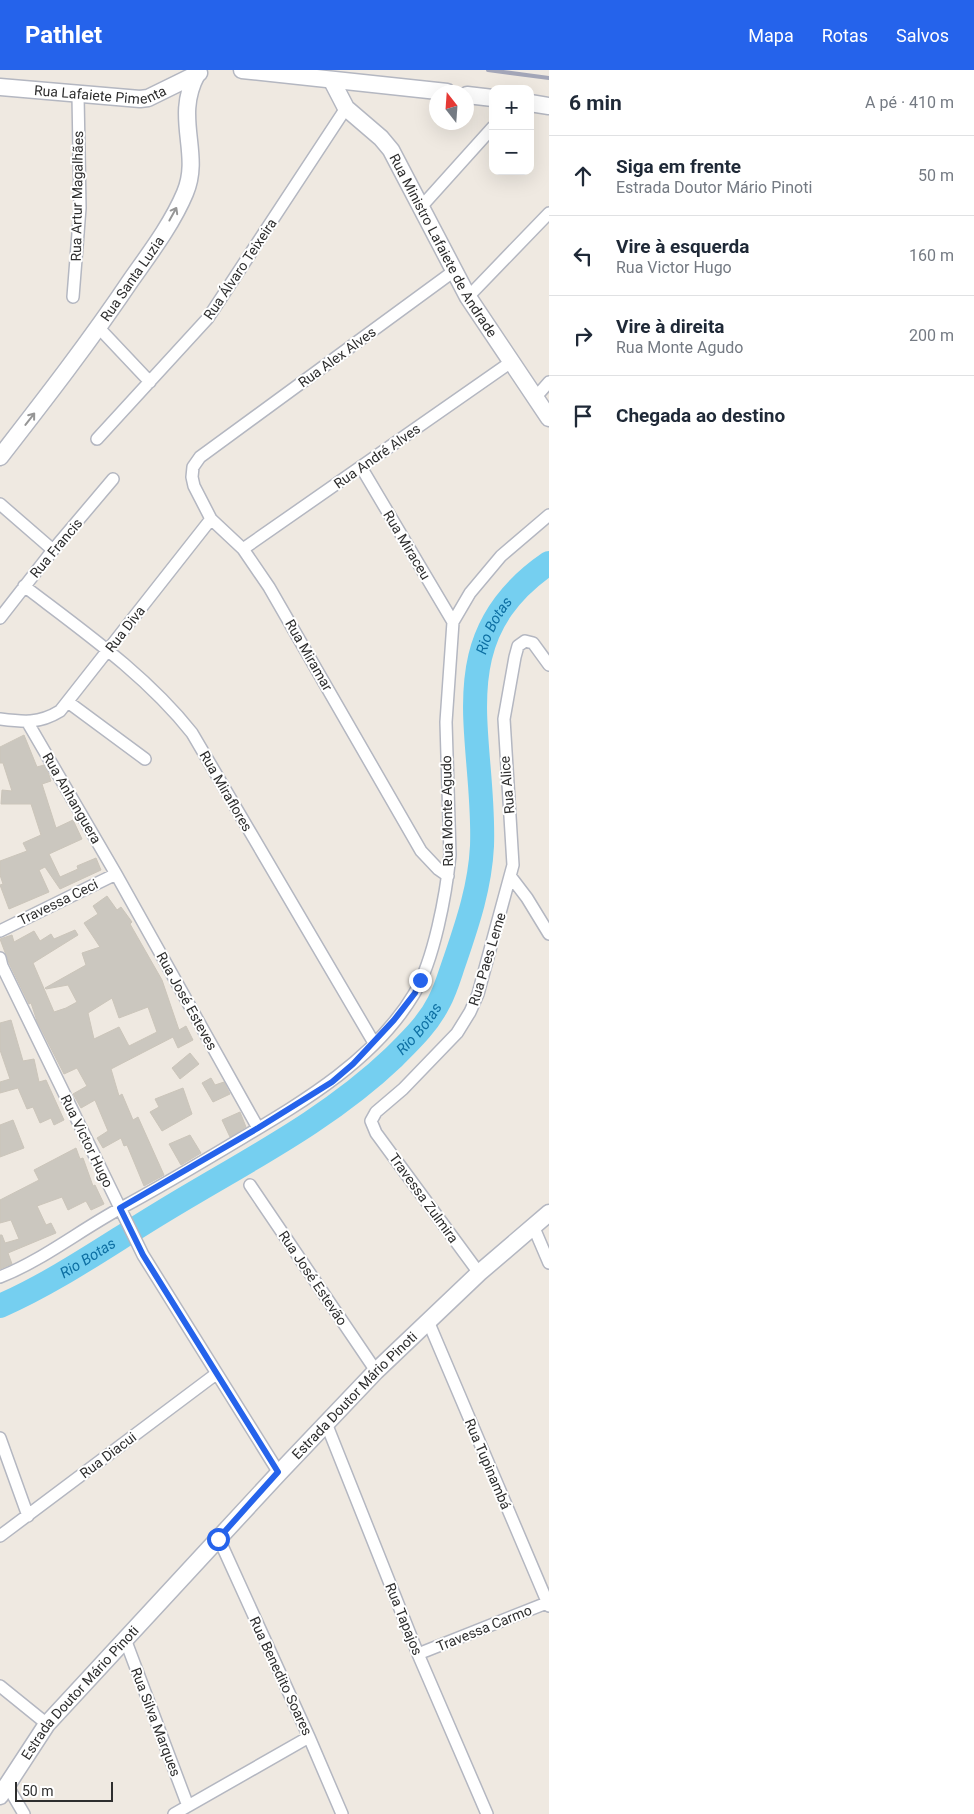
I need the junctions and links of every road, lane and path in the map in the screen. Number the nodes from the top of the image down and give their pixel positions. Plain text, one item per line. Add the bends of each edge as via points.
1 (242, 70) edge
2 (201, 72) edge
3 (332, 81) junction
4 (0, 87) edge
5 (429, 90) edge
6 (78, 95) junction
7 (474, 96) edge
8 (148, 98) junction
9 (489, 98) edge
10 (534, 104) edge
11 (549, 106) edge
12 (346, 108) junction
13 (185, 112) junction
14 (490, 130) edge
15 (421, 207) junction
16 (549, 213) edge
17 (454, 271) junction
18 (73, 297) dead end
19 (468, 297) junction
20 (99, 328) junction
21 (511, 362) junction
22 (150, 382) junction
23 (549, 382) edge
24 (534, 398) junction
25 (549, 418) edge
26 (97, 439) dead end
27 (220, 443) joint
28 (0, 457) edge
29 (361, 467) junction
30 (113, 479) dead end
31 (0, 504) edge
32 (549, 515) edge
33 (211, 519) junction
34 (243, 549) junction
35 (53, 550) junction
36 (24, 586) junction
37 (0, 618) edge
38 (453, 622) junction
39 (108, 650) junction
40 (549, 666) edge
41 (68, 702) junction
42 (0, 719) edge
43 (28, 723) junction
44 (145, 759) dead end
45 (116, 874) junction
46 (448, 876) junction
47 (511, 877) junction
48 (0, 931) edge
49 (549, 934) edge
50 (0, 958) edge
51 (374, 1043) junction
52 (371, 1121) joint
53 (258, 1128) junction
54 (250, 1186) dead end
55 (123, 1213) junction
56 (549, 1213) edge
57 (534, 1228) junction
58 (549, 1263) edge
59 (479, 1273) junction
60 (0, 1277) edge
61 (428, 1322) junction
62 (376, 1371) junction
63 (216, 1374) junction
64 (326, 1423) junction
65 (0, 1438) edge
66 (278, 1472) junction
67 (28, 1516) junction
68 (0, 1536) edge
69 (218, 1539) junction
70 (549, 1604) edge
71 (125, 1639) junction
72 (418, 1654) junction
73 (0, 1686) edge
74 (46, 1724) junction
75 (309, 1737) junction
76 (4, 1791) edge
77 (188, 1806) junction
78 (24, 1814) edge
79 (174, 1814) edge
80 (342, 1814) edge
81 (486, 1814) edge

1 - 3 street
2 - 8 street, Rua Lafaiete Pimenta
2 - 13 street, Rua Santa Luzia via 188,91
3 - 5 street
3 - 12 street, Rua Ministro Lafaiete de Andrade
4 - 6 street, Rua Lafaiete Pimenta
6 - 8 street, Rua Lafaiete Pimenta
6 - 18 street, Rua Artur Magalhães via 80,208
7 - 9 street
8 - 13 street via 173,101
10 - 11 street
12 - 15 street, Rua Ministro Lafaiete de Andrade via 391,150
12 - 22 street, Rua Álvaro Teixeira via 208,318
20 -> 13 street, Rua Santa Luzia via 147,258 186,192 190,172
14 - 15 street
15 - 17 street, Rua Ministro Lafaiete de Andrade
16 - 19 street
17 - 19 street, Rua Ministro Lafaiete de Andrade
17 - 27 street, Rua Alex Alves
19 - 21 street, Rua Ministro Lafaiete de Andrade
20 - 22 street
28 -> 20 street, Rua Santa Luzia
21 - 24 street, Rua Ministro Lafaiete de Andrade
21 - 29 street, Rua André Alves
22 - 26 street, Rua Álvaro Teixeira
23 - 24 street
24 - 25 street, Rua Ministro Lafaiete de Andrade
27 - 33 street, Rua Miramar via 200,457 193,467 194,486
29 - 34 street, Rua André Alves
29 - 38 street, Rua Miraceu
30 - 35 street, Rua Francis
31 - 35 street
32 - 38 street, Rua Monte Agudo via 501,556 470,593
33 - 34 street, Rua Miramar
33 - 39 street, Rua Diva
34 - 46 street, Rua Miramar via 269,586 421,851
35 - 36 street, Rua Francis
36 - 37 street, Rua Francis
36 - 39 street, Rua Miraflores
38 - 46 street, Rua Monte Agudo via 446,722
39 - 41 street, Rua Diva
39 - 51 street, Rua Miraflores via 158,695 192,733
40 - 47 street, Rua Alice via 537,645 528,641 518,646 505,704
41 - 43 street, Rua Diva via 52,716
41 - 44 street
42 - 43 street
43 - 45 street, Rua Anhanguera
45 - 48 street, Travessa Ceci
45 - 53 street, Rua José Esteves
46 - 51 street, Rua Monte Agudo via 426,964 415,993
47 - 49 street
47 - 52 street, Rua Paes Leme via 478,994 465,1023 420,1072 376,1112
50 - 55 street, Rua Victor Hugo
51 - 53 street, Rua Monte Agudo via 332,1082
52 - 59 street, Travessa Zulmira via 376,1133
53 - 55 street, Rua Monte Agudo
54 - 62 street, Rua José Estevão
55 - 60 street, Rua Monte Agudo
55 - 63 street, Rua Victor Hugo via 135,1240
56 - 57 street, Estrada Doutor Mário Pinoti
57 - 58 street
57 - 59 street, Estrada Doutor Mário Pinoti
59 - 61 street, Estrada Doutor Mário Pinoti
61 - 62 street, Estrada Doutor Mário Pinoti
61 - 70 street, Rua Tupinambá
62 - 64 street, Estrada Doutor Mário Pinoti
63 - 66 street, Rua Victor Hugo
63 - 67 street, Rua Diacui
64 - 66 street, Estrada Doutor Mário Pinoti
64 - 72 street, Rua Tapajos
65 - 67 street
66 - 69 street, Estrada Doutor Mário Pinoti
67 - 68 street, Rua Diacui
69 - 71 street, Estrada Doutor Mário Pinoti
69 - 75 street, Rua Benedito Soares
70 - 72 street, Travessa Carmo
71 - 74 street, Estrada Doutor Mário Pinoti
71 - 77 street, Rua Silva Marques
72 - 81 street, Rua Tapajos
73 - 74 street
74 - 76 street, Estrada Doutor Mário Pinoti
75 - 77 street
75 - 80 street, Rua Benedito Soares
76 - 78 street
77 - 79 street

